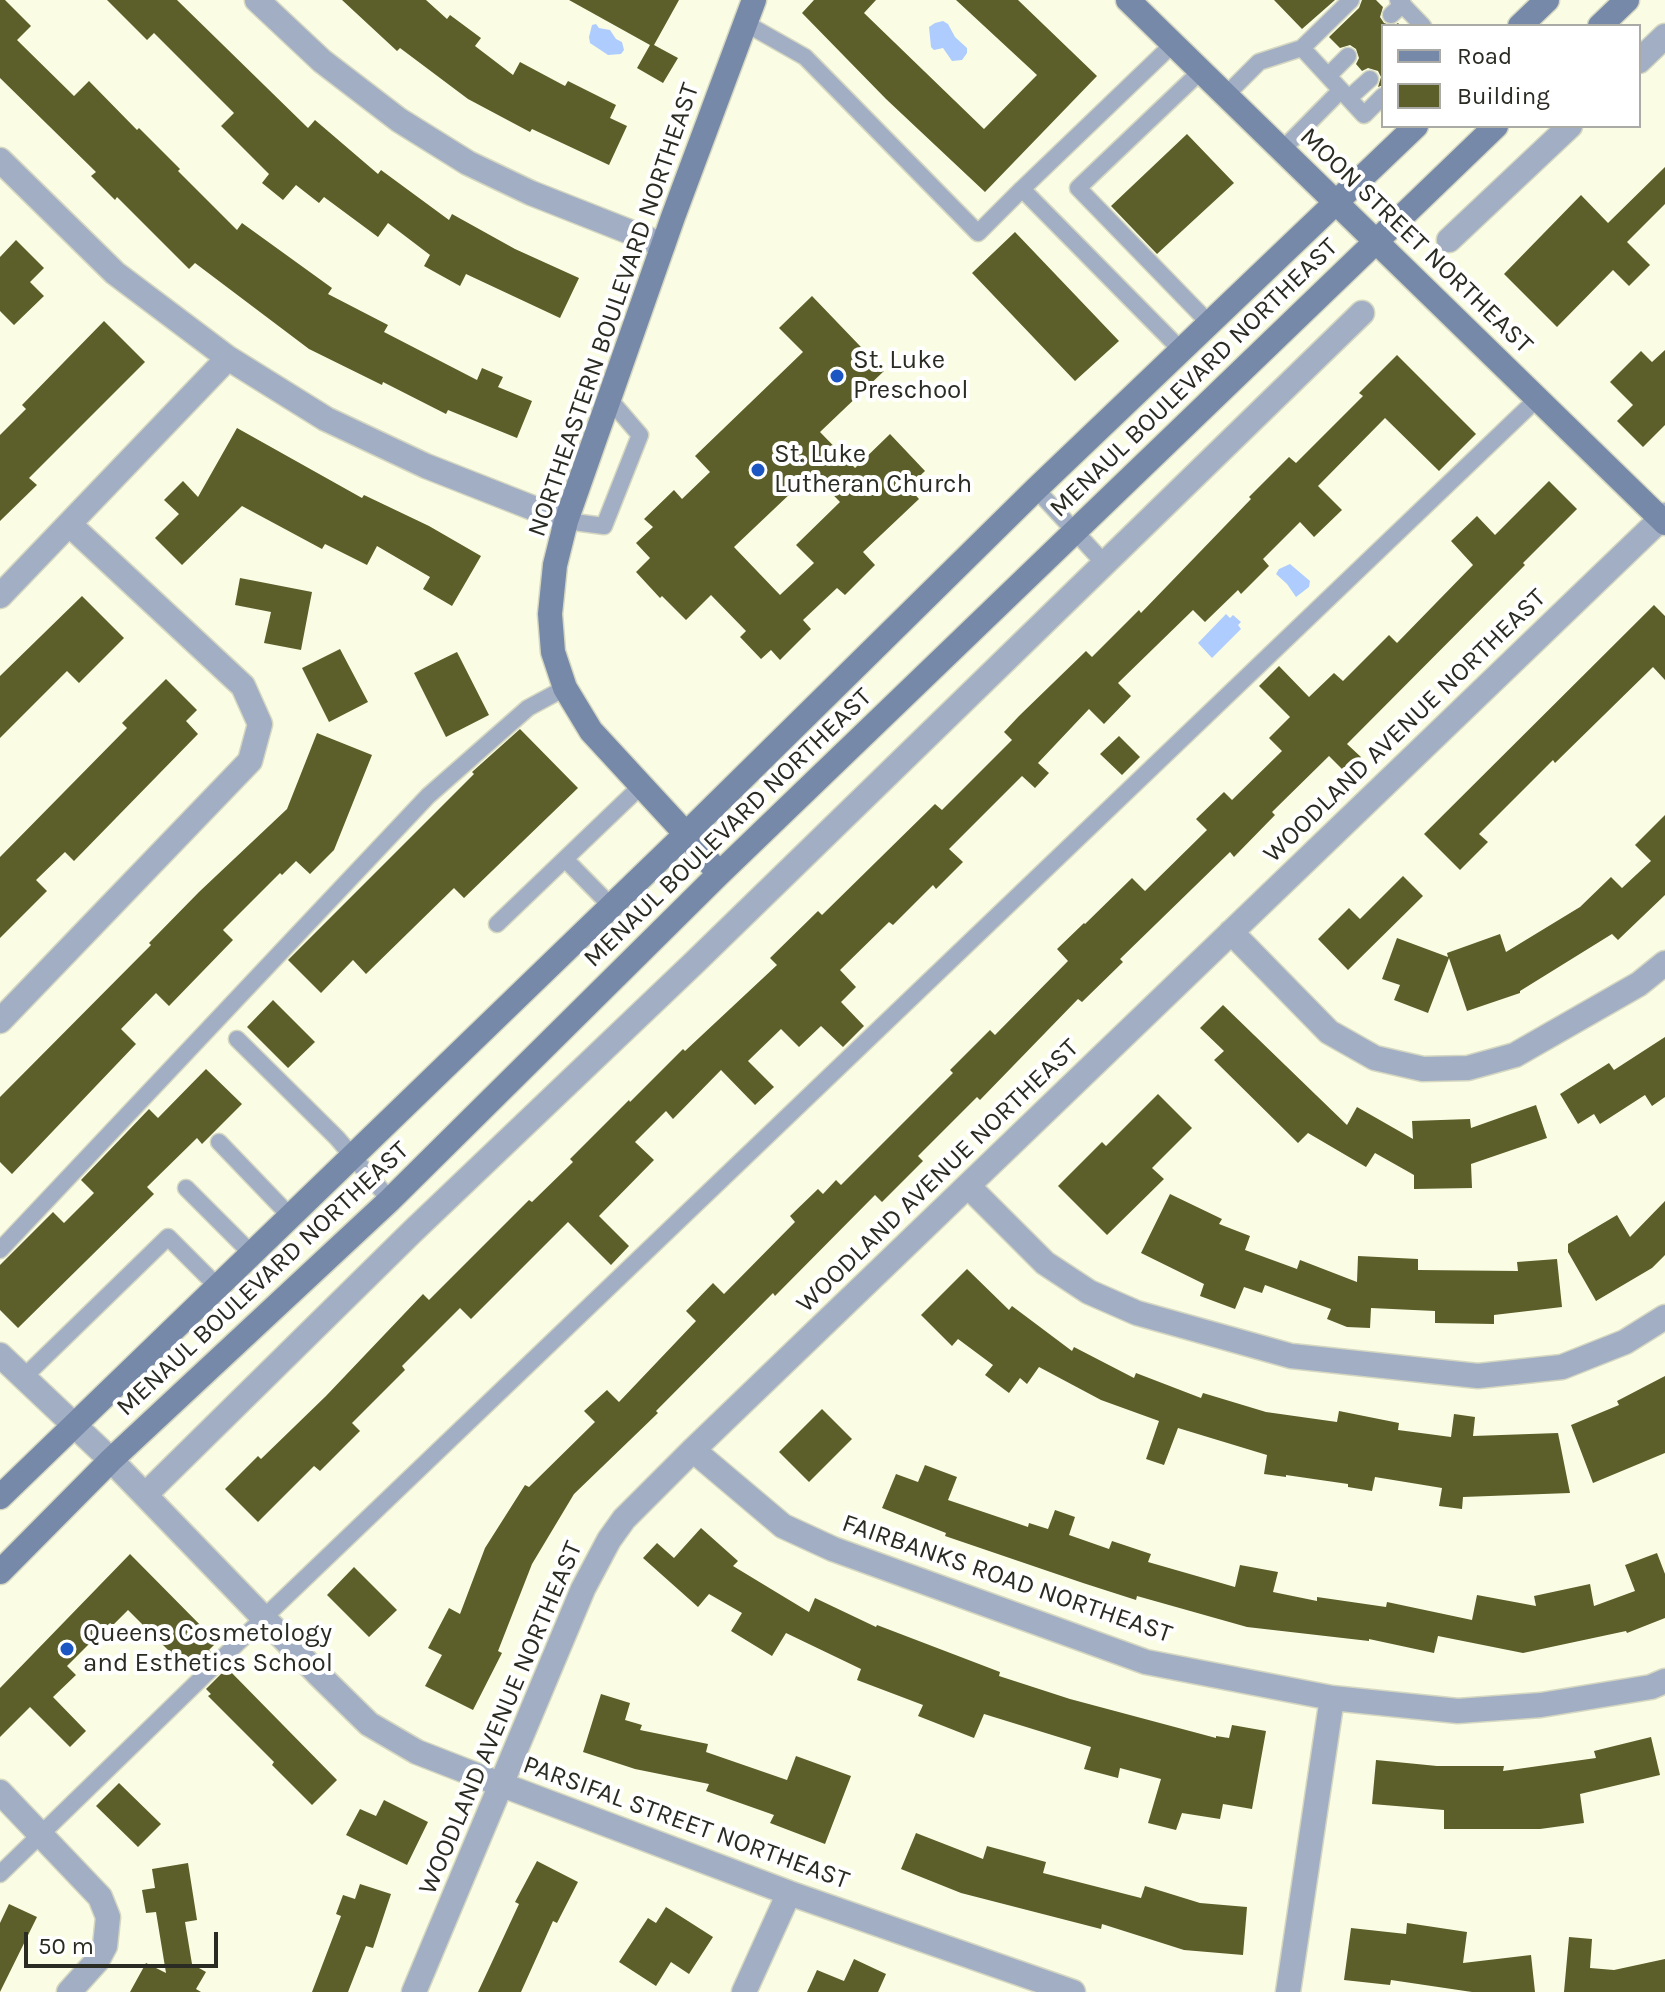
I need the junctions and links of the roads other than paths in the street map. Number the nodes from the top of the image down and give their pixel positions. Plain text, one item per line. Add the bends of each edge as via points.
1 (257, 0) edge
2 (1128, 0) edge
3 (1351, 0) edge
4 (1547, 0) edge
5 (1627, 0) edge
6 (1397, 7) edge
7 (750, 11) edge
8 (1420, 24) edge
9 (1522, 24) edge
10 (1602, 24) edge
11 (1665, 36) edge
12 (1173, 44) junction
13 (1302, 48) junction
14 (1348, 56) dead end
15 (1641, 59) edge
16 (1201, 71) junction
17 (1328, 76) junction
18 (1370, 79) dead end
19 (1345, 94) junction
20 (1226, 95) junction
21 (1381, 98) edge
22 (1414, 128) edge
23 (1494, 128) edge
24 (1568, 128) edge
25 (1282, 150) junction
26 (2, 166) edge
27 (1022, 189) junction
28 (1337, 202) junction
29 (1449, 240) dead end
30 (1376, 241) junction
31 (663, 245) junction
32 (1362, 313) dead end
33 (1209, 323) junction
34 (1182, 351) junction
35 (228, 358) junction
36 (1538, 398) junction
37 (610, 400) junction
38 (1036, 489) junction
39 (1664, 519) edge
40 (566, 521) junction
41 (69, 524) junction
42 (1073, 531) junction
43 (1104, 563) junction
44 (0, 596) edge
45 (565, 688) junction
46 (641, 786) junction
47 (686, 834) junction
48 (565, 859) junction
49 (719, 874) junction
50 (611, 906) junction
51 (497, 924) dead end
52 (1231, 932) junction
53 (1665, 963) edge
54 (0, 1021) edge
55 (237, 1039) dead end
56 (219, 1142) dead end
57 (354, 1156) junction
58 (968, 1186) junction
59 (186, 1188) dead end
60 (390, 1200) junction
61 (291, 1217) junction
62 (0, 1250) edge
63 (252, 1254) junction
64 (218, 1287) junction
65 (1665, 1317) edge
66 (8, 1367) edge
67 (75, 1426) junction
68 (693, 1450) junction
69 (111, 1460) junction
70 (145, 1495) junction
71 (0, 1497) edge
72 (0, 1572) edge
73 (263, 1618) junction
74 (1665, 1681) edge
75 (1332, 1698) junction
76 (500, 1785) junction
77 (0, 1792) edge
78 (40, 1834) junction
79 (0, 1874) edge
80 (789, 1893) junction
81 (69, 1992) edge
82 (414, 1992) edge
83 (744, 1992) edge
84 (1073, 1992) edge
85 (1288, 1992) edge

1 - 31 street via 322,61 399,120 468,163
2 - 12 main road, MOON STREET NORTHEAST
3 - 13 lane
4 - 9 main road
5 - 10 main road
6 - 8 lane
7 - 27 lane via 805,57 978,233
7 - 31 main road, NORTHEASTERN BOULEVARD NORTHEAST
11 - 15 street
12 - 16 main road, MOON STREET NORTHEAST
12 - 27 lane
13 - 17 lane
13 - 20 lane via 1259,62
14 - 17 lane
16 - 20 main road, MOON STREET NORTHEAST
16 - 33 lane via 1078,188
17 - 19 lane
18 - 19 lane
19 - 21 lane via 1364,115
19 - 25 lane
20 - 25 main road, MOON STREET NORTHEAST
22 - 28 main road, MENAUL BOULEVARD NORTHEAST
23 - 30 main road, MENAUL BOULEVARD NORTHEAST
24 - 29 street
25 - 28 main road, MOON STREET NORTHEAST
26 - 35 street via 115,273
27 - 34 lane
28 - 30 main road, MOON STREET NORTHEAST
28 - 33 main road, MENAUL BOULEVARD NORTHEAST
30 - 36 main road, MOON STREET NORTHEAST
30 - 42 main road, MENAUL BOULEVARD NORTHEAST
31 - 37 main road, NORTHEASTERN BOULEVARD NORTHEAST
32 - 43 street
33 - 34 main road, MENAUL BOULEVARD NORTHEAST
34 - 38 main road, MENAUL BOULEVARD NORTHEAST
35 - 40 street via 326,419 426,466
35 - 41 street
36 - 39 main road, MOON STREET NORTHEAST
36 - 73 lane
37 - 40 main road, NORTHEASTERN BOULEVARD NORTHEAST
37 - 40 lane via 640,435 604,526
38 - 42 lane
38 - 47 main road, MENAUL BOULEVARD NORTHEAST
39 - 52 street, WOODLAND AVENUE NORTHEAST
40 - 45 main road, NORTHEASTERN BOULEVARD NORTHEAST via 550,614 553,652
41 - 44 street
41 - 54 street via 243,686 260,724 250,761
42 - 43 lane
42 - 49 main road, MENAUL BOULEVARD NORTHEAST
43 - 70 street
45 - 46 main road, NORTHEASTERN BOULEVARD NORTHEAST via 591,731
45 - 62 lane via 528,708 428,796
46 - 47 main road, NORTHEASTERN BOULEVARD NORTHEAST
46 - 48 lane
47 - 49 main road, NORTHEASTERN BOULEVARD NORTHEAST
47 - 50 main road, MENAUL BOULEVARD NORTHEAST
48 - 50 lane
48 - 51 lane
49 - 60 main road, MENAUL BOULEVARD NORTHEAST
50 - 57 main road, MENAUL BOULEVARD NORTHEAST
52 - 53 street via 1329,1032 1375,1058 1423,1069 1468,1068 1515,1055 1639,984
52 - 58 street, WOODLAND AVENUE NORTHEAST
55 - 57 lane
56 - 61 lane
57 - 60 lane
57 - 61 main road, MENAUL BOULEVARD NORTHEAST
58 - 65 street via 1045,1263 1089,1292 1137,1313 1291,1356 1478,1376 1562,1367 1625,1342
58 - 68 street, WOODLAND AVENUE NORTHEAST
59 - 63 lane
60 - 69 main road, MENAUL BOULEVARD NORTHEAST
61 - 63 main road, MENAUL BOULEVARD NORTHEAST
63 - 64 main road, MENAUL BOULEVARD NORTHEAST
64 - 66 lane via 168,1237
64 - 67 main road, MENAUL BOULEVARD NORTHEAST
66 - 67 street, PARSIFAL STREET NORTHEAST
67 - 69 street, PARSIFAL STREET NORTHEAST
67 - 71 main road, MENAUL BOULEVARD NORTHEAST
68 - 75 street, FAIRBANKS ROAD NORTHEAST via 783,1526 833,1549 1146,1662
68 - 76 street, WOODLAND AVENUE NORTHEAST via 624,1519 603,1549
69 - 70 street, PARSIFAL STREET NORTHEAST
69 - 72 main road, MENAUL BOULEVARD NORTHEAST
70 - 73 street, PARSIFAL STREET NORTHEAST
73 - 76 street, PARSIFAL STREET NORTHEAST via 369,1724 417,1752
73 - 78 lane
74 - 75 street, FAIRBANKS ROAD NORTHEAST via 1541,1705 1458,1711
75 - 85 street
76 - 80 street, PARSIFAL STREET NORTHEAST
76 - 82 street, WOODLAND AVENUE NORTHEAST
77 - 78 street
78 - 79 lane
78 - 81 street via 100,1897 108,1917 105,1946
80 - 83 street
80 - 84 street, PARSIFAL STREET NORTHEAST

